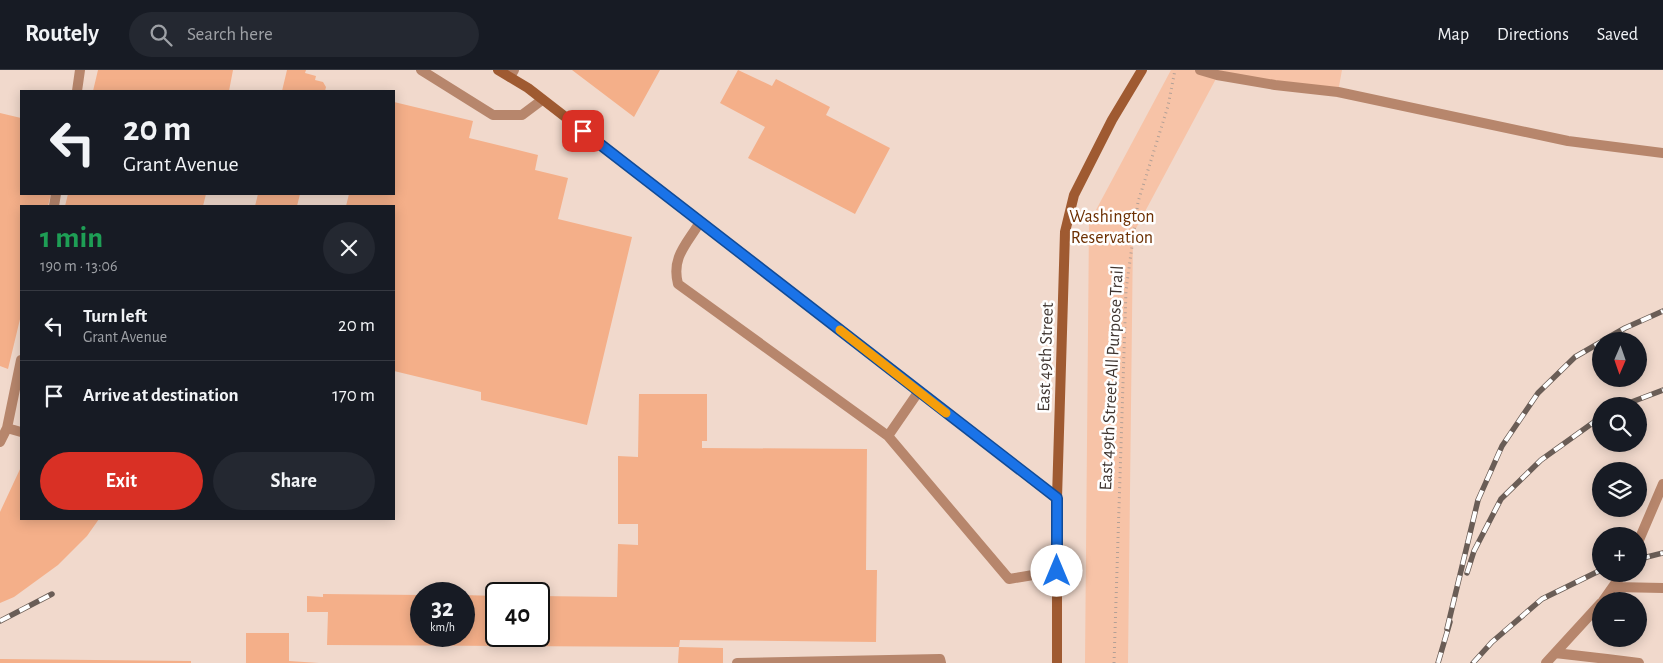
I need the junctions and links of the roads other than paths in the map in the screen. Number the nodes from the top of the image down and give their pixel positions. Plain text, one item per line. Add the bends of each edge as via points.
1 (80, 70) edge
2 (421, 70) edge
3 (498, 70) edge
4 (1142, 70) edge
5 (1200, 70) edge
6 (512, 74) edge
7 (77, 90) edge
8 (542, 100) junction
9 (1663, 153) edge
10 (700, 222) junction
11 (20, 365) edge
12 (919, 392) junction
13 (7, 428) junction
14 (20, 432) edge
15 (888, 436) junction
16 (0, 442) edge
17 (1663, 484) edge
18 (1057, 498) junction
19 (1645, 527) edge
20 (1057, 571) junction
21 (1617, 582) edge
22 (1614, 587) junction
23 (1663, 588) edge
24 (1610, 592) edge
25 (1592, 613) edge
26 (1555, 653) junction
27 (1606, 661) edge
28 (737, 663) edge
29 (941, 663) edge
30 (1057, 663) edge
31 (1546, 663) edge
32 (1639, 663) edge

1 - 7 lane
2 - 8 lane via 494,115 522,115
3 - 6 street
4 - 18 street, East 49th Street via 1074,195 1065,232
5 - 9 lane via 1275,85 1338,92 1568,141
6 - 8 street
8 - 10 street
10 - 12 street
10 - 15 lane via 676,262 678,284
11 - 13 lane
12 - 15 lane
12 - 18 street
13 - 14 lane
13 - 16 lane
15 - 20 lane via 1009,579
17 - 19 lane
18 - 20 street, East 49th Street
20 - 30 street, East 49th Street
21 - 22 lane
22 - 23 lane
22 - 24 lane
25 - 26 lane
26 - 27 lane
26 - 31 lane
27 - 32 lane
28 - 29 lane via 940,659

